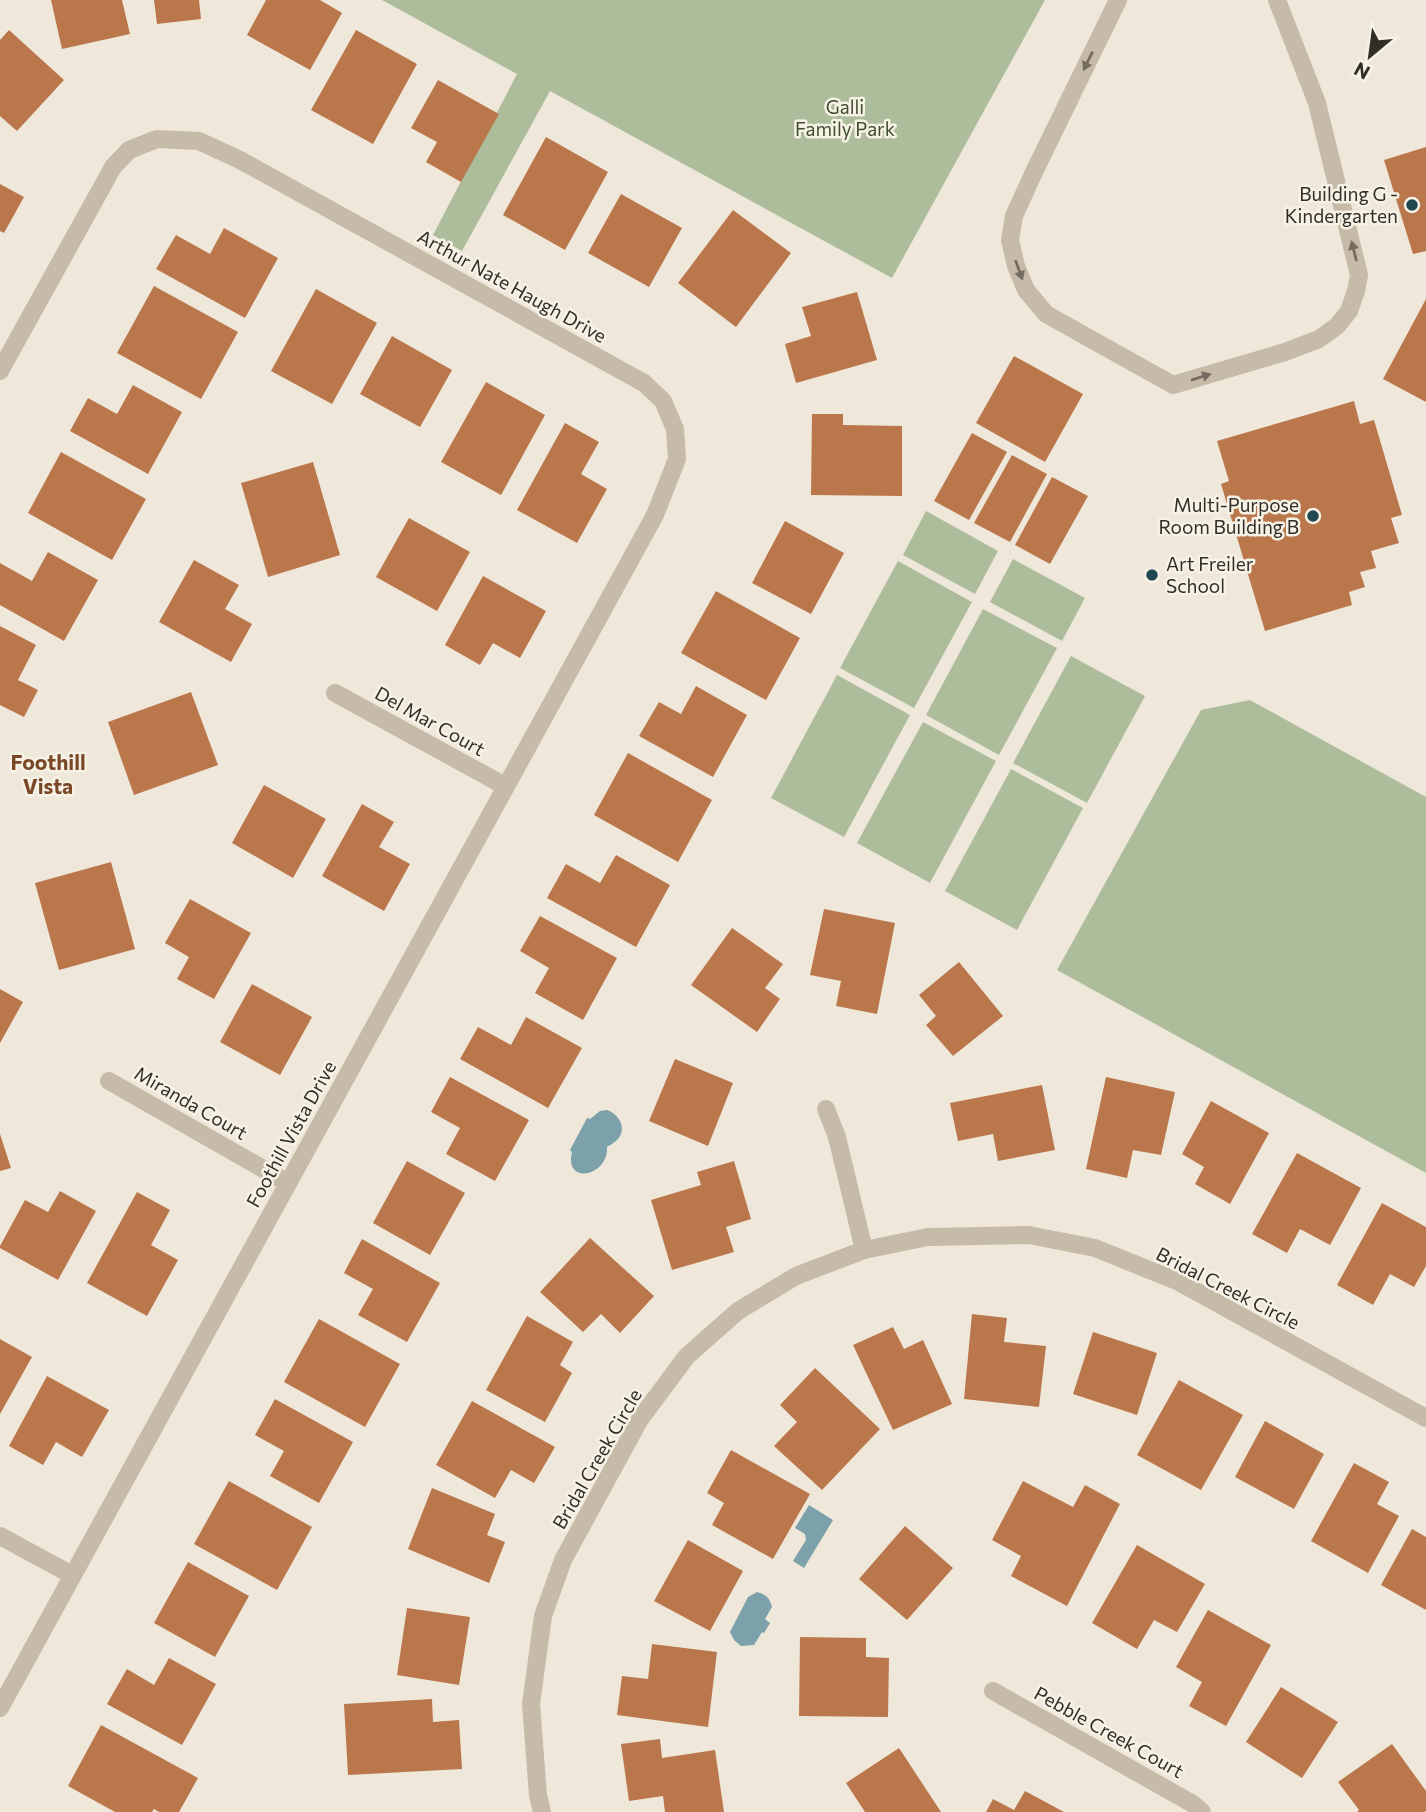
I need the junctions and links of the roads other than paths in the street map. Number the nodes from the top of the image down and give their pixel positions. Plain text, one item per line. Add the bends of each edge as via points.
1 (1118, 0) edge
2 (1277, 0) edge
3 (0, 371) edge
4 (619, 582) joint
5 (335, 693) dead end
6 (505, 786) junction
7 (109, 1081) dead end
8 (826, 1109) dead end
9 (288, 1183) junction
10 (864, 1250) junction
11 (1426, 1418) edge
12 (0, 1536) edge
13 (72, 1575) junction
14 (993, 1691) dead end
15 (0, 1708) edge
16 (542, 1812) edge
17 (1202, 1812) edge

1 -> 2 street via 1014,216 1010,240 1026,290 1046,314 1173,385 1320,339 1349,311 1356,291 1359,275 1317,103
3 - 4 street, Arthur Nate Haugh Drive via 113,167 130,150 157,139 199,141 644,383 663,401 675,429 677,459 655,515
4 - 6 street, Foothill Vista Drive
5 - 6 street, Del Mar Court
6 - 9 street, Foothill Vista Drive
7 - 9 street, Miranda Court
8 - 10 street
9 - 13 street, Foothill Vista Drive
10 - 11 street, Bridal Creek Circle via 928,1237 1029,1235 1095,1248 1179,1282
10 - 16 street, Bridal Creek Circle via 796,1276 738,1311 687,1356 640,1419 563,1560 543,1616 531,1704
12 - 13 street
13 - 15 street, Foothill Vista Drive
14 - 17 street, Pebble Creek Court

